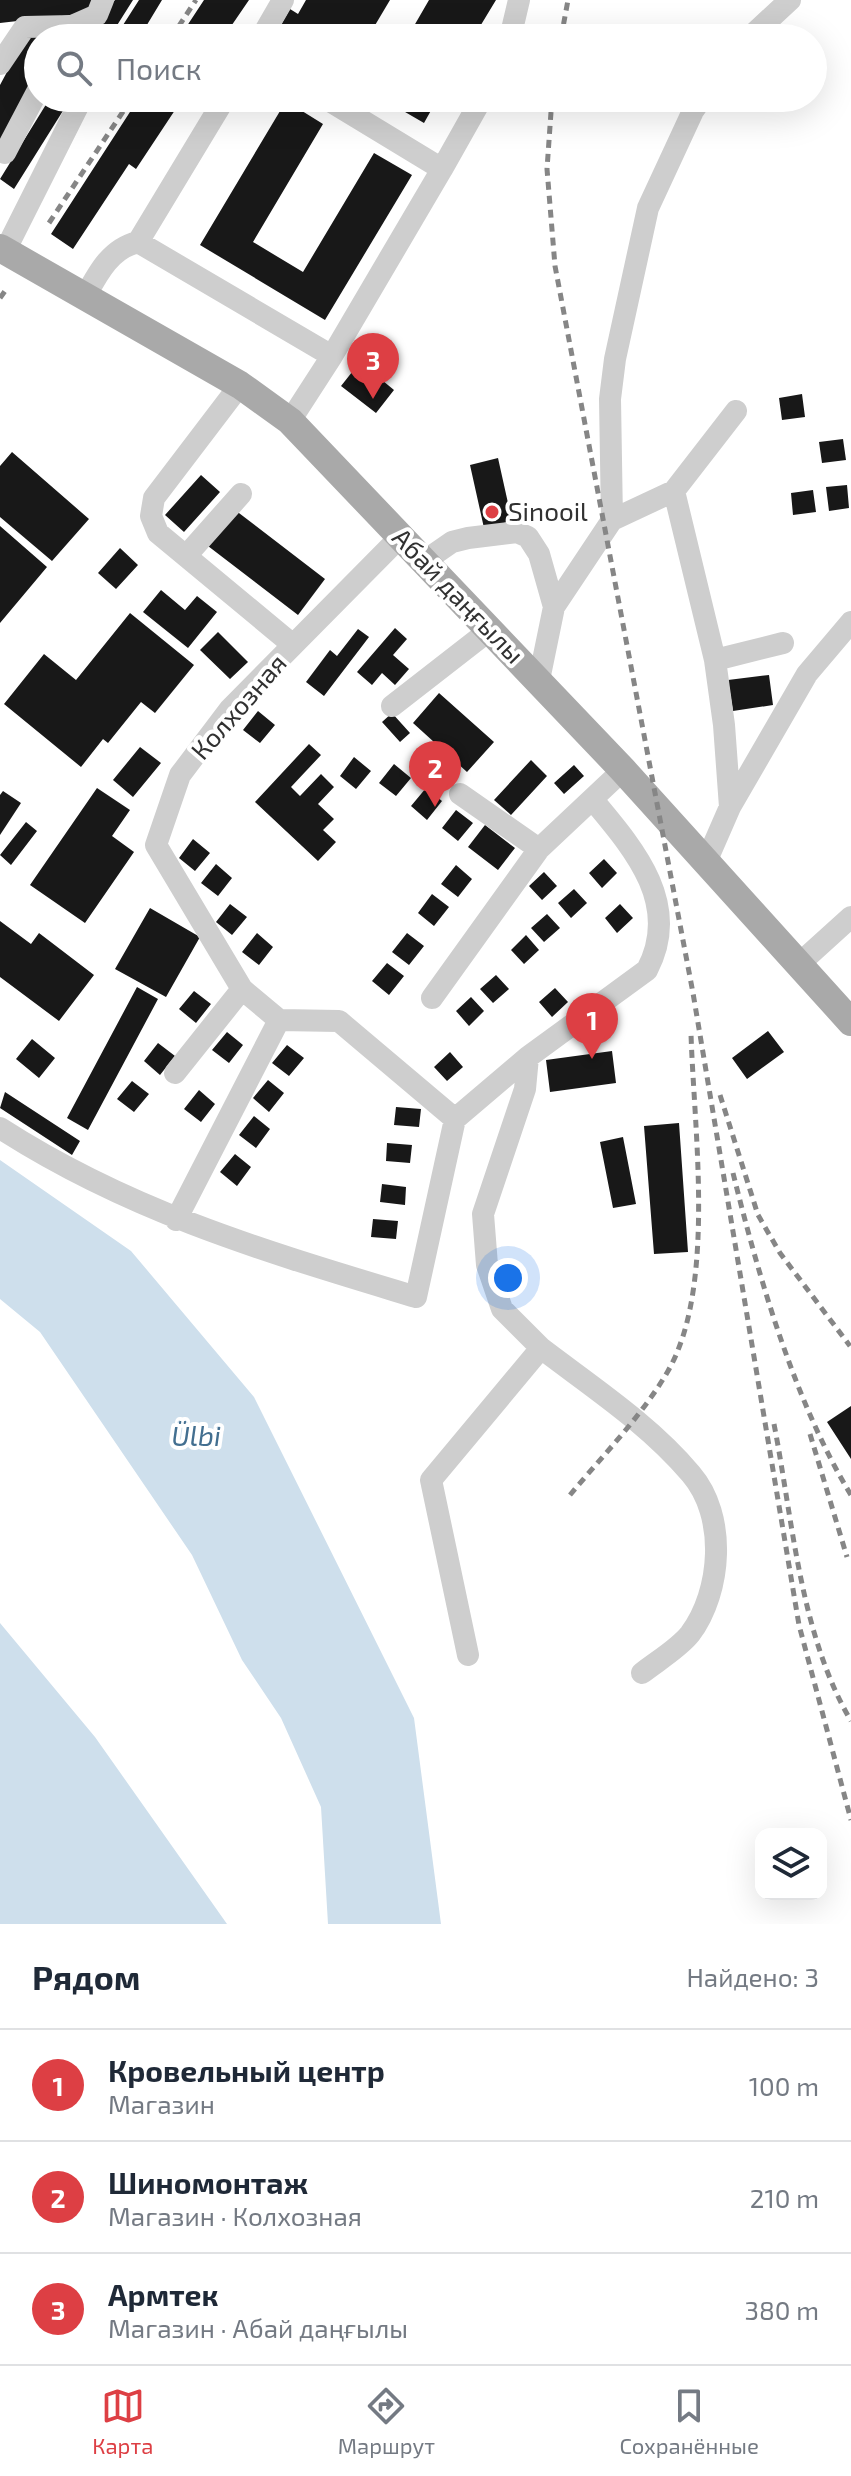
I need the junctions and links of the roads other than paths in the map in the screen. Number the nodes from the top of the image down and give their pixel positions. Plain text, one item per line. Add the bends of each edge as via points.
1 (103, 0) edge
2 (283, 0) edge
3 (519, 0) edge
4 (790, 0) edge
5 (82, 24) edge
6 (269, 24) edge
7 (513, 24) edge
8 (764, 24) edge
9 (24, 27) edge
10 (24, 28) edge
11 (0, 30) edge
12 (0, 64) edge
13 (26, 112) edge
14 (75, 112) edge
15 (217, 112) edge
16 (348, 112) edge
17 (474, 112) edge
18 (693, 112) edge
19 (0, 151) edge
20 (442, 169) junction
21 (138, 242) junction
22 (3, 249) edge
23 (85, 297) junction
24 (332, 356) junction
25 (240, 385) junction
26 (736, 411) dead end
27 (290, 421) junction
28 (674, 491) junction
29 (241, 494) dead end
30 (612, 520) junction
31 (401, 536) junction
32 (186, 556) junction
33 (426, 560) junction
34 (554, 607) junction
35 (851, 622) edge
36 (491, 629) junction
37 (783, 643) dead end
38 (293, 645) junction
39 (715, 660) junction
40 (539, 680) junction
41 (392, 706) dead end
42 (623, 770) junction
43 (460, 794) dead end
44 (593, 800) junction
45 (730, 807) junction
46 (539, 849) junction
47 (706, 862) junction
48 (851, 917) edge
49 (799, 964) junction
50 (242, 989) junction
51 (432, 998) dead end
52 (279, 1020) junction
53 (851, 1022) edge
54 (528, 1057) junction
55 (175, 1073) dead end
56 (455, 1119) junction
57 (0, 1128) edge
58 (176, 1220) junction
59 (541, 1348) junction
60 (468, 1655) dead end
61 (642, 1673) dead end

1 - 5 street via 97,15
2 - 6 street
3 - 7 street
4 - 8 street
9 - 11 street
10 - 12 street
13 - 19 street via 5,153
14 - 22 street
15 - 21 street
16 - 20 street
17 - 20 street
18 - 30 street via 648,208 629,292 610,399
20 - 24 street
21 - 23 street via 122,246
21 - 24 street
22 - 23 main road, Абай даңғылы
23 - 25 main road, Абай даңғылы
24 - 27 street
25 - 27 main road, Абай даңғылы
25 - 32 street via 154,498 151,516 158,533
26 - 28 street
27 - 31 main road, Абай даңғылы
28 - 30 street
28 - 39 street
29 - 32 street
30 - 34 street
31 - 33 main road, Абай даңғылы
31 - 38 street, Колхозная
32 - 38 street
33 - 34 street via 452,542 517,532 528,537 539,554
33 - 36 main road, Абай даңғылы
34 - 40 street
35 - 45 street via 807,674
36 - 40 main road, Абай даңғылы
36 - 41 street
37 - 39 street
38 - 50 street, Колхозная via 230,709 180,775 156,845
39 - 45 street
40 - 42 main road, Абай даңғылы
42 - 44 street
42 - 47 main road, Абай даңғылы
43 - 46 street
44 - 46 street
44 - 54 street via 649,874 658,951 647,970
45 - 47 street
46 - 51 street
47 - 49 main road, Абай даңғылы
48 - 49 street
49 - 53 main road, Абай даңғылы
50 - 52 street, Колхозная
50 - 55 street
52 - 56 street via 339,1021
52 - 58 street
54 - 56 street
54 - 59 street via 525,1089 483,1214 487,1265 502,1309
56 - 58 street via 416,1297
57 - 58 street via 53,1162
59 - 60 street via 431,1480
59 - 61 street via 634,1419 692,1475 705,1496 717,1565 711,1591 689,1636

